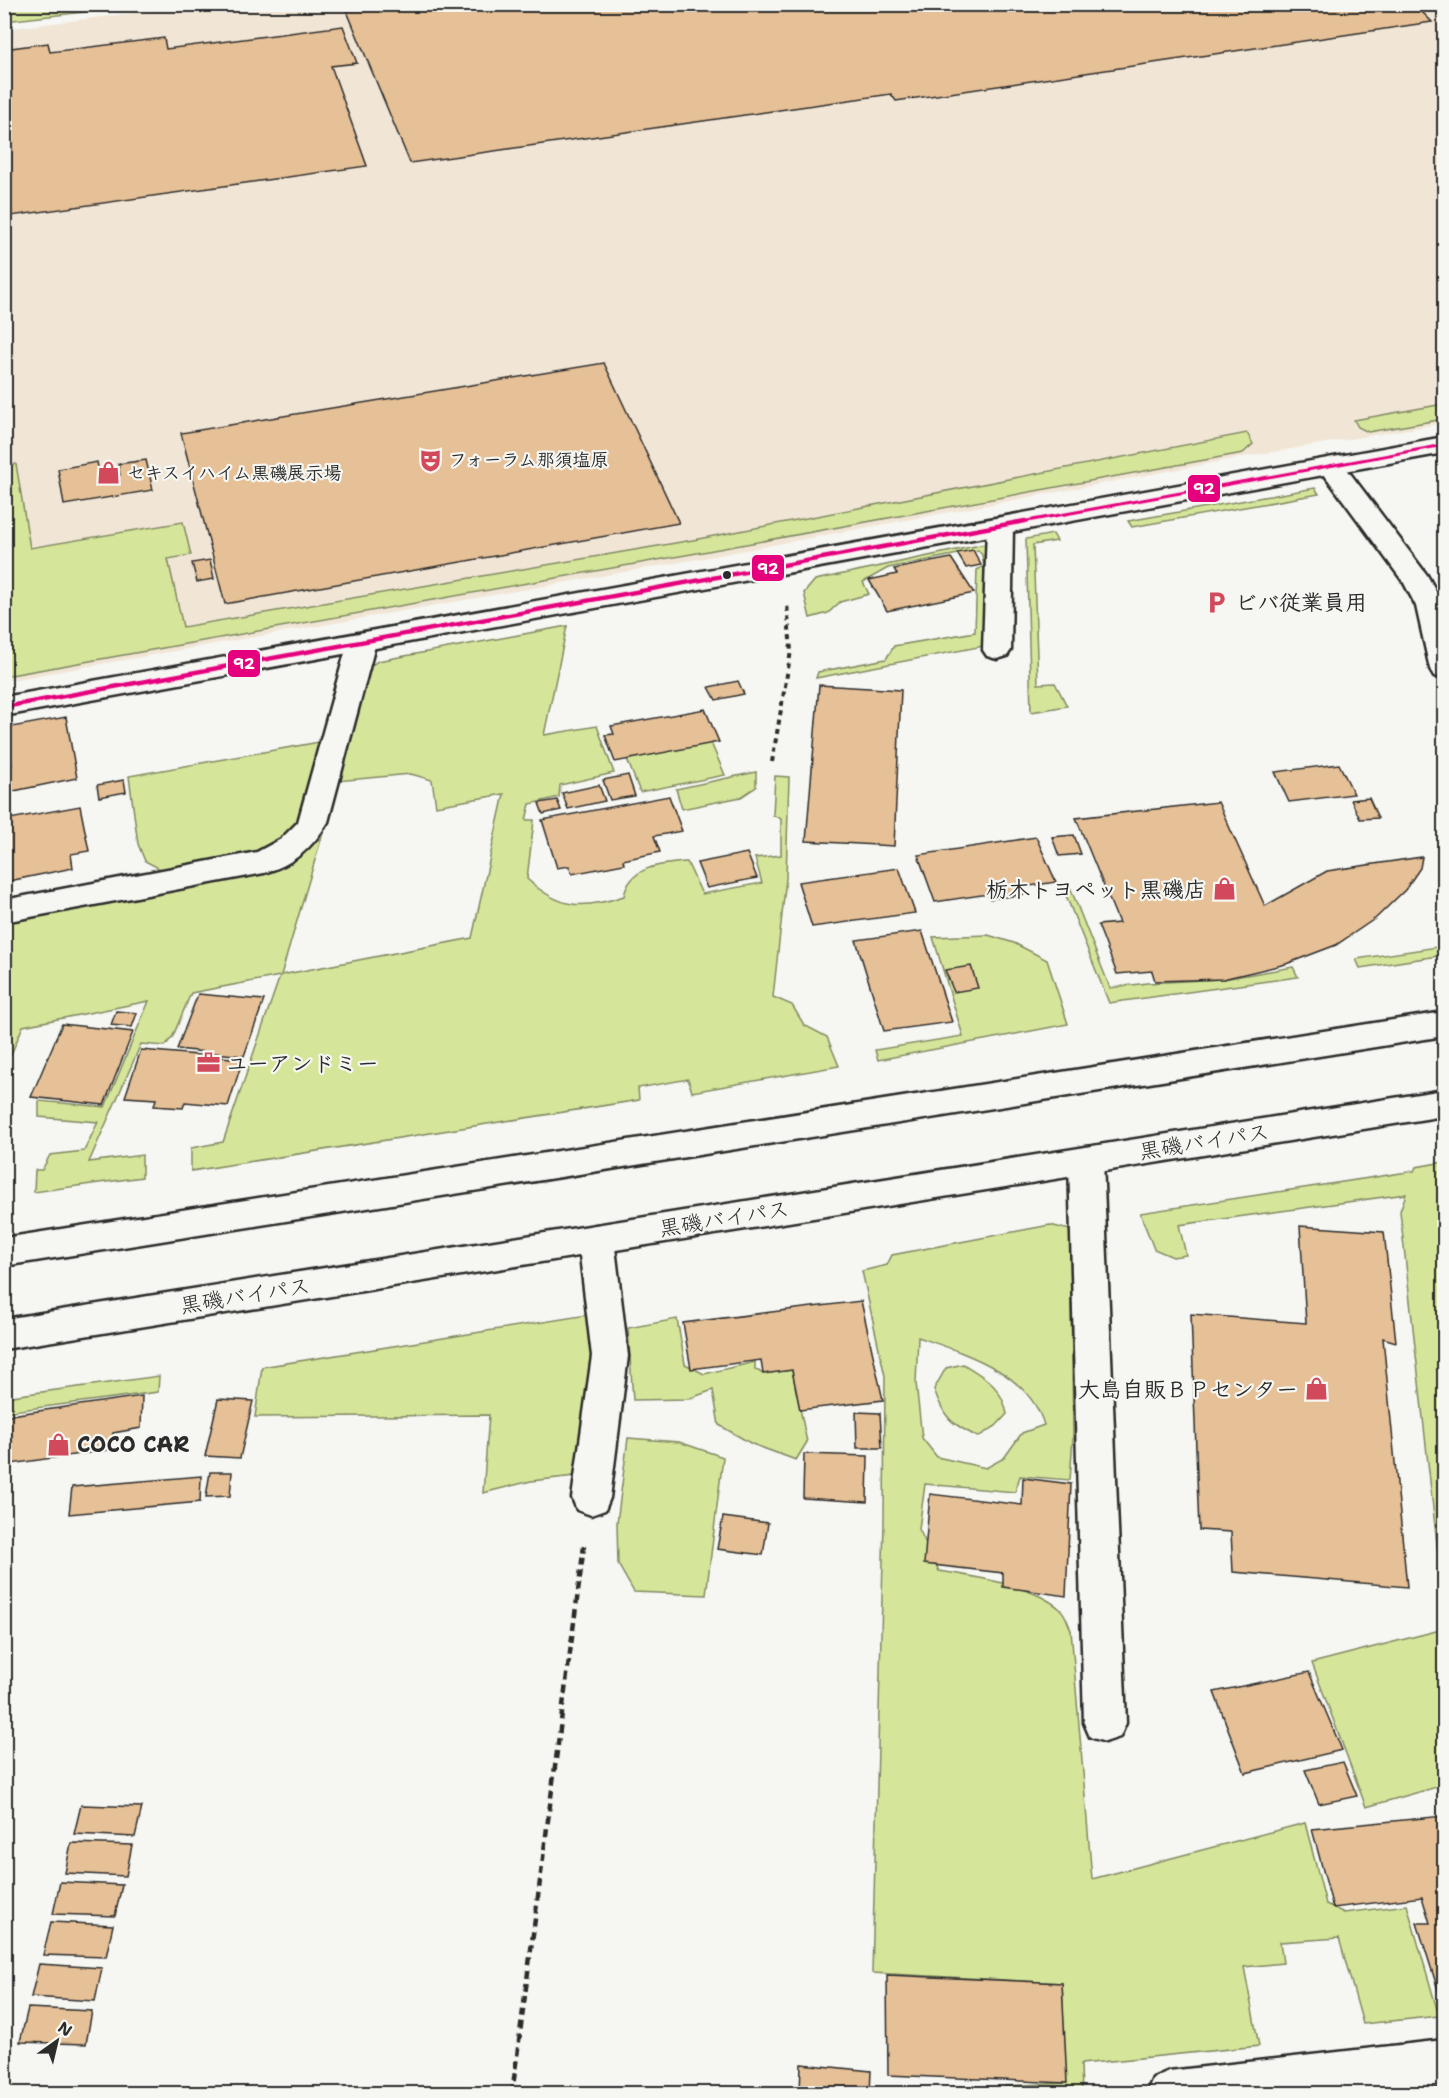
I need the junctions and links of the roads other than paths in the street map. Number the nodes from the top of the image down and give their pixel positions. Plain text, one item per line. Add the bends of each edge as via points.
1 (1444, 446) edge
2 (1331, 466) junction
3 (1000, 526) junction
4 (362, 642) junction
5 (997, 650) dead end
6 (1444, 669) edge
7 (4, 707) edge
8 (4, 911) edge
9 (1444, 1024) edge
10 (1444, 1102) edge
11 (1086, 1160) junction
12 (596, 1239) junction
13 (4, 1252) edge
14 (4, 1334) edge
15 (591, 1498) road end
16 (1105, 1723) dead end
17 (1444, 2063) edge
18 (1169, 2094) edge

1 - 2 main road
2 - 3 main road
2 - 6 main road via 1418,581 1430,606
3 - 4 main road
3 - 5 main road
4 - 7 main road
4 - 8 main road via 313,822 305,837 288,851 264,862
9 - 13 main road
10 - 11 main road, 黒磯バイパス
11 - 12 main road, 黒磯バイパス
11 - 16 main road
12 - 14 main road, 黒磯バイパス
12 - 15 main road via 610,1356
17 - 18 main road

